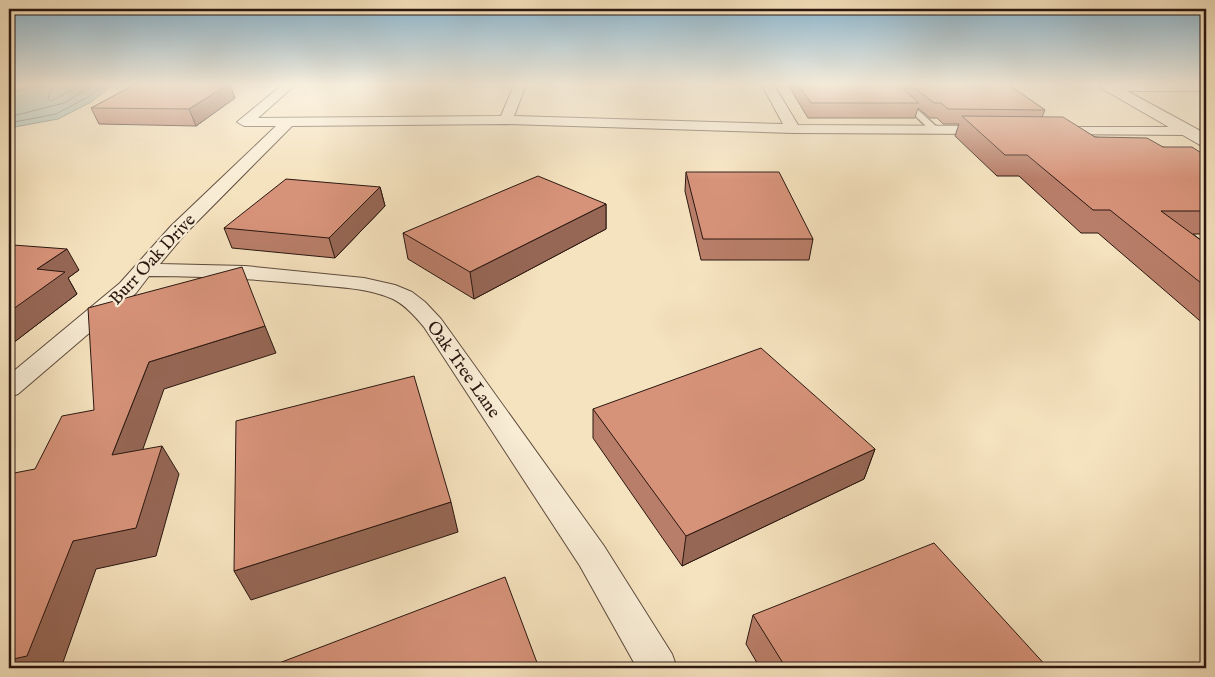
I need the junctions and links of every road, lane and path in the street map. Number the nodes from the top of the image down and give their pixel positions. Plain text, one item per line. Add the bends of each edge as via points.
1 (251, 117) edge
2 (507, 117) edge
3 (786, 117) edge
4 (921, 117) edge
5 (1163, 117) edge
6 (506, 120) junction
7 (289, 121) junction
8 (793, 129) junction
9 (935, 130) junction
10 (1001, 130) edge
11 (1038, 130) edge
12 (1189, 131) junction
13 (1206, 141) edge
14 (145, 270) junction
15 (9, 388) edge
16 (658, 668) edge

1 - 7 street via 244,122
2 - 6 street
3 - 8 street
4 - 9 lane
5 - 12 street
6 - 7 street
6 - 8 street
7 - 14 street, Burr Oak Drive via 178,230
8 - 9 street
9 - 10 street
11 - 12 street
12 - 13 street
14 - 15 street, Burr Oak Drive via 111,304
14 - 16 street, Oak Tree Lane via 235,271 346,282 377,287 409,300 433,324 592,556

